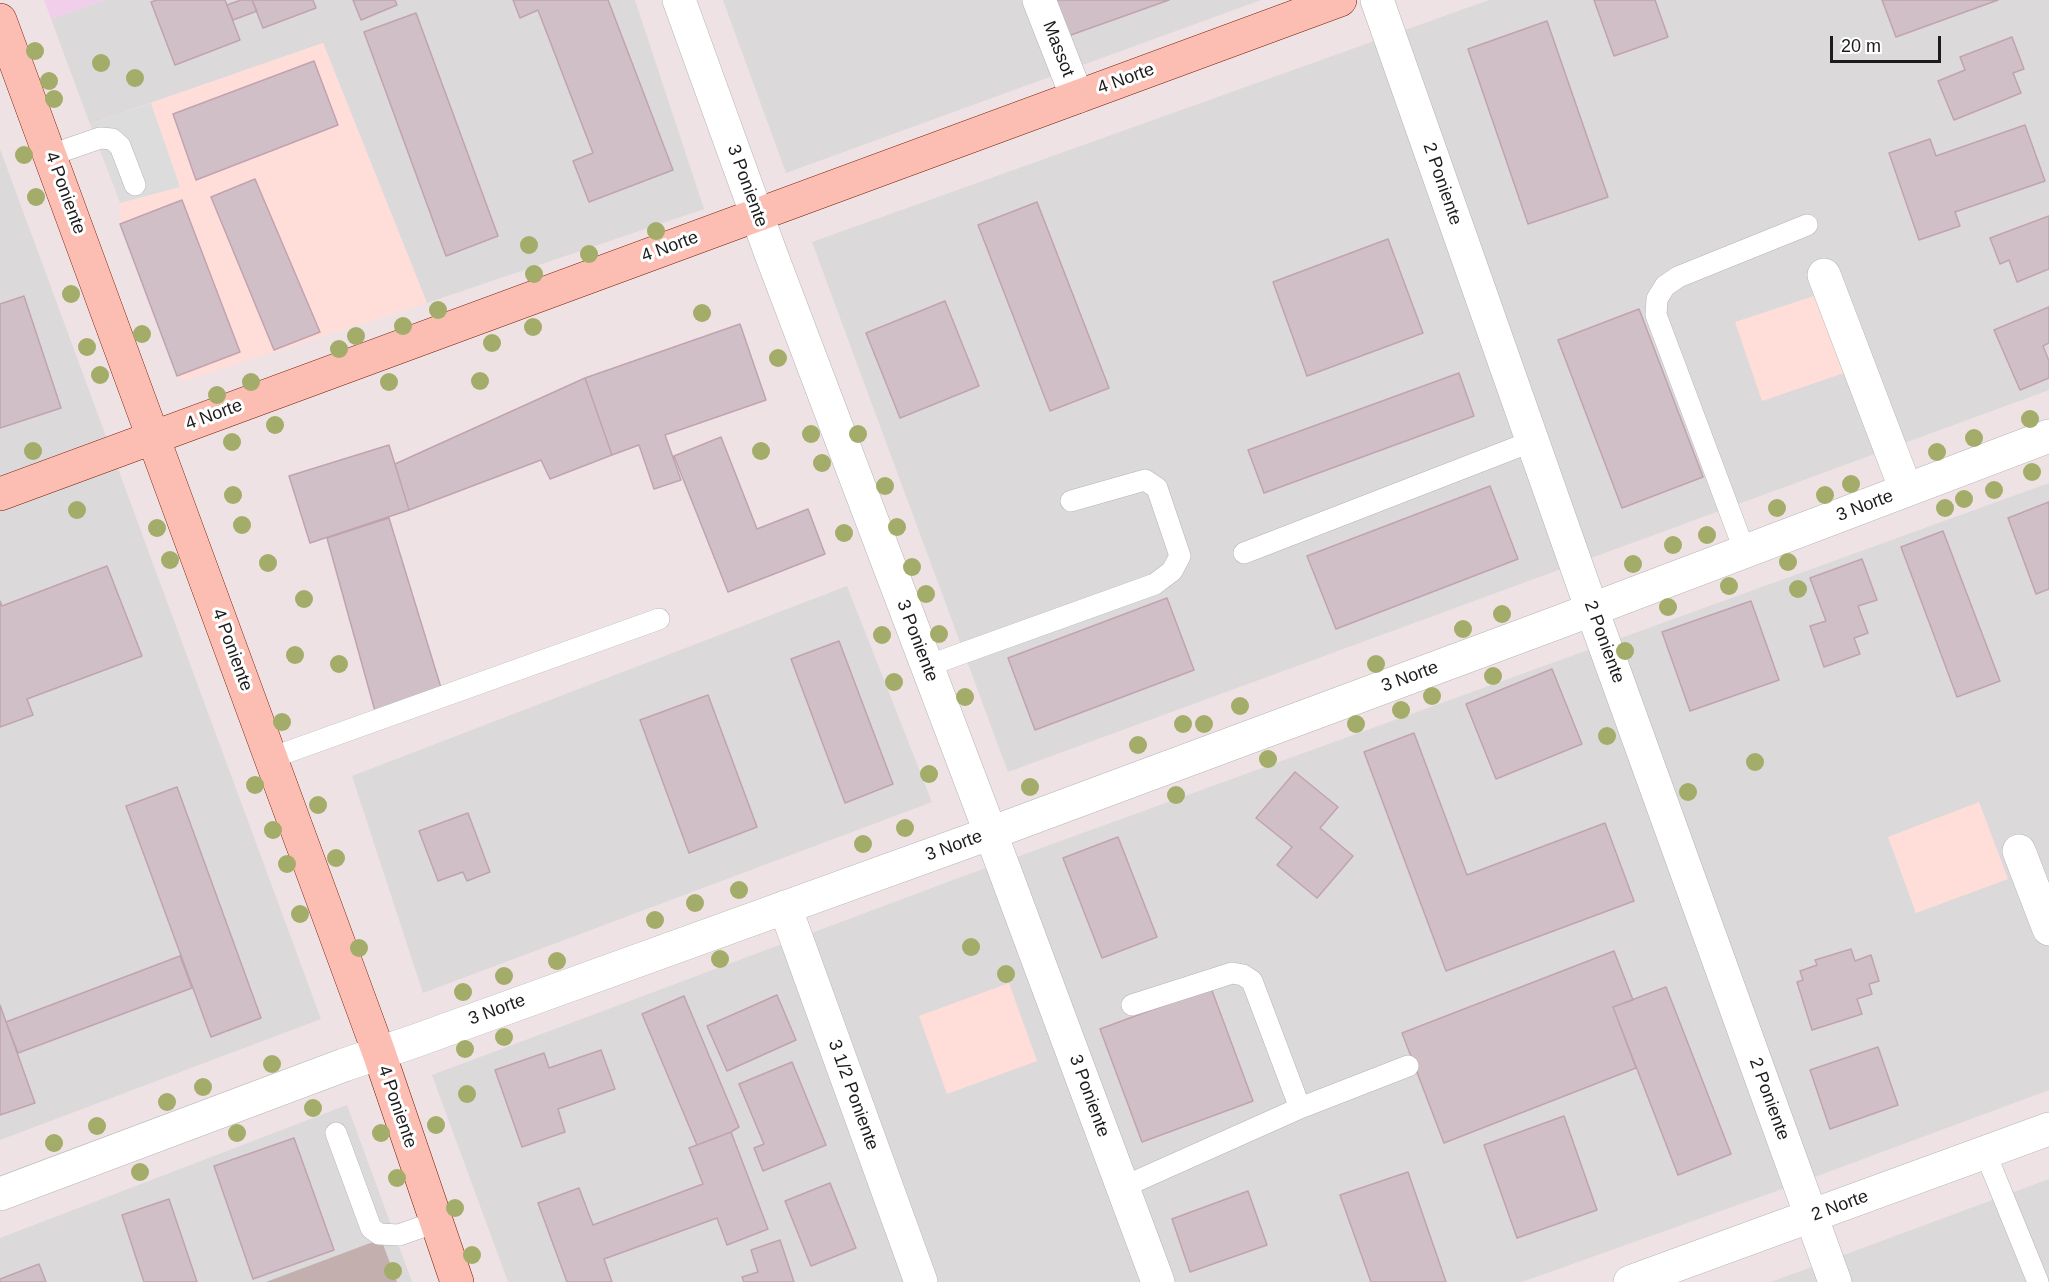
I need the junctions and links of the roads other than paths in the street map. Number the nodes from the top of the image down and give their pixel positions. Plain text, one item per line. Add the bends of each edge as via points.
1 (680, 0) edge
2 (1039, 0) edge
3 (1340, 0) edge
4 (1377, 0) edge
5 (0, 20) edge
6 (1077, 97) junction
7 (51, 155) junction
8 (135, 185) dead end
9 (757, 215) junction
10 (1807, 225) dead end
11 (1824, 275) dead end
12 (2049, 436) edge
13 (153, 438) junction
14 (1533, 441) junction
15 (1906, 490) junction
16 (0, 494) edge
17 (1071, 501) dead end
18 (1745, 552) junction
19 (1244, 553) dead end
20 (1592, 609) junction
21 (659, 619) dead end
22 (927, 666) junction
23 (271, 758) junction
24 (991, 833) junction
25 (2019, 851) dead end
26 (785, 907) junction
27 (2049, 929) edge
28 (1132, 1005) dead end
29 (379, 1053) junction
30 (1408, 1066) dead end
31 (1300, 1108) junction
32 (2049, 1129) edge
33 (336, 1133) dead end
34 (1985, 1152) junction
35 (1123, 1187) junction
36 (0, 1194) edge
37 (1811, 1216) junction
38 (435, 1222) junction
39 (457, 1282) edge
40 (921, 1282) edge
41 (1158, 1282) edge
42 (1630, 1282) edge
43 (1835, 1282) edge
44 (2038, 1282) edge

1 - 9 street, 3 Poniente
2 - 6 street, Massot
3 - 6 street, 4 Norte
4 - 14 street, 2 Poniente
5 - 7 street, 4 Poniente
6 - 9 street, 4 Norte
7 - 8 lane via 100,138 112,139 120,146
7 - 13 street, 4 Poniente
9 - 13 street, 4 Norte
9 - 22 street, 3 Poniente
10 - 18 lane via 1678,277 1665,286 1657,299 1656,315
11 - 15 street, 3 Norte
12 - 15 street, 3 Norte
13 - 16 street, 4 Norte
13 - 23 street, 4 Poniente
14 - 19 lane
14 - 20 street, 2 Poniente
15 - 18 street, 3 Norte
17 - 22 lane via 1146,480 1157,488 1180,556 1172,571 1155,584
18 - 20 street, 3 Norte
20 - 24 street, 3 Norte
20 - 37 street, 2 Poniente
21 - 23 lane
22 - 24 street, 3 Poniente
23 - 29 street, 4 Poniente
24 - 26 street, 3 Norte
24 - 35 street, 3 Poniente
25 - 27 street
26 - 29 street, 3 Norte
26 - 40 street, 3 1/2 Poniente
28 - 31 lane via 1232,973 1243,975 1252,981
29 - 36 street, 3 Norte
29 - 38 street, 4 Poniente
30 - 31 lane
31 - 35 lane
32 - 34 street, 2 Norte
33 - 38 lane via 371,1228 379,1234 399,1235
34 - 37 street, 2 Norte
34 - 44 lane
35 - 41 street, 3 Poniente
37 - 42 street, 2 Norte
37 - 43 street, 2 Poniente
38 - 39 street, 4 Poniente

